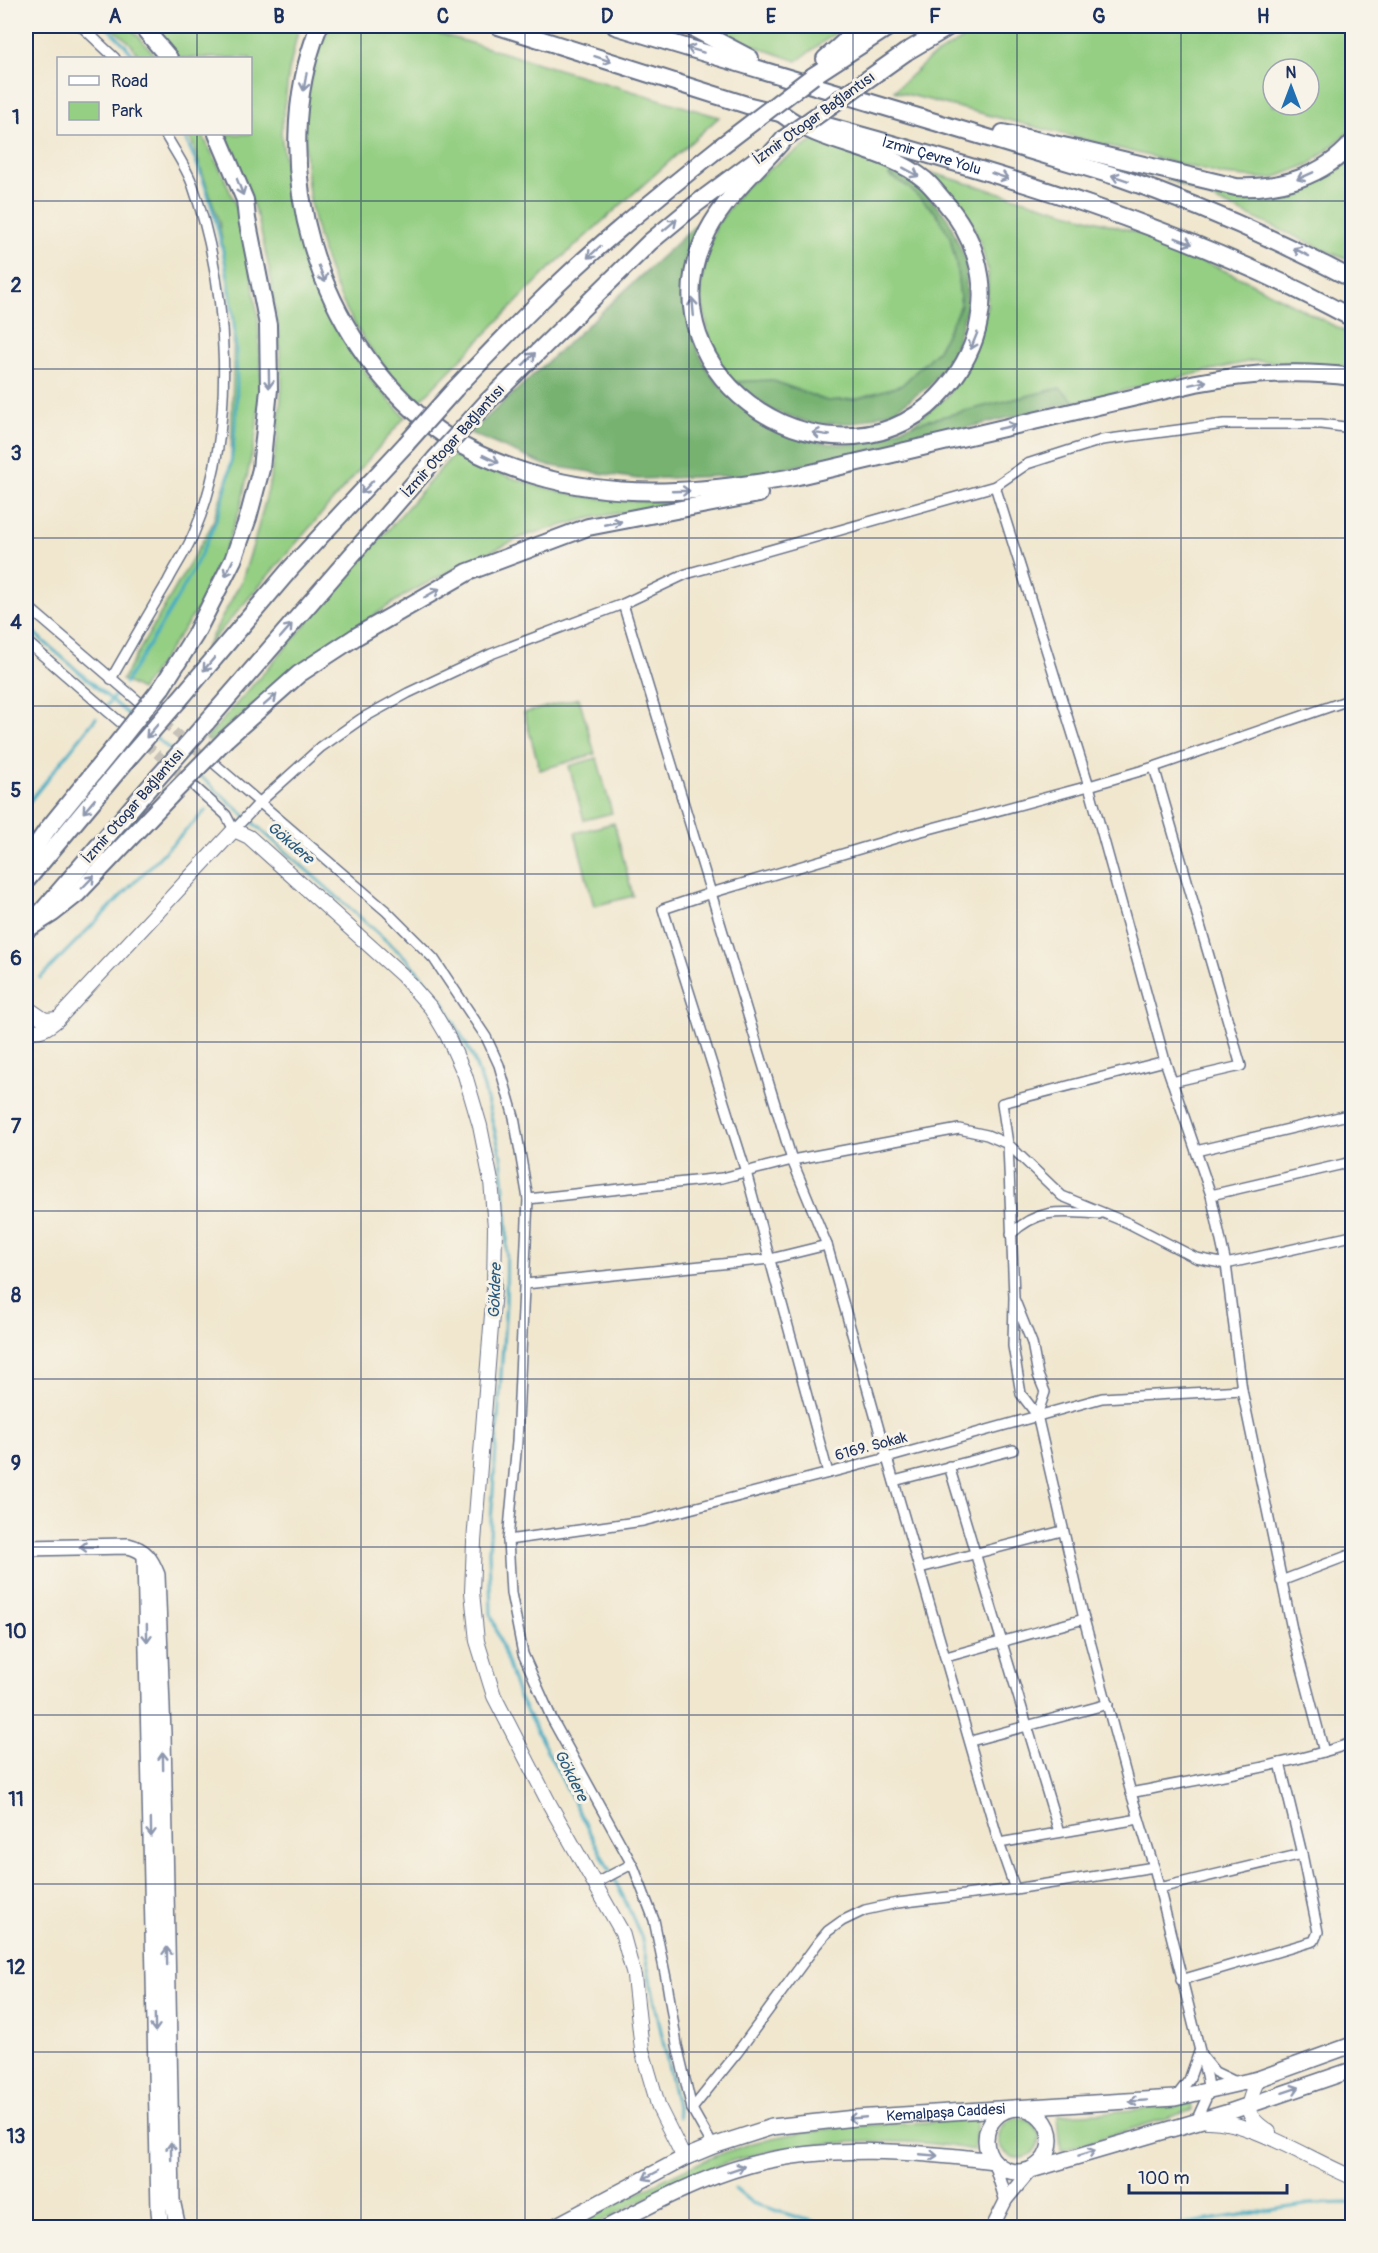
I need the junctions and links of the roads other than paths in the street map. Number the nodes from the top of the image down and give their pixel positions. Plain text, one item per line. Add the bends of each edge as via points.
1 (81, 26) edge
2 (142, 26) edge
3 (319, 26) edge
4 (498, 26) edge
5 (615, 26) edge
6 (688, 26) edge
7 (862, 26) edge
8 (890, 26) edge
9 (950, 26) edge
10 (114, 57) edge
11 (169, 57) edge
12 (813, 76) junction
13 (831, 92) junction
14 (889, 110) junction
15 (782, 114) junction
16 (166, 135) edge
17 (217, 135) edge
18 (785, 138) junction
19 (1353, 143) edge
20 (1353, 279) edge
21 (1353, 318) edge
22 (1353, 377) edge
23 (1353, 428) edge
24 (951, 440) junction
25 (995, 486) junction
26 (623, 604) junction
27 (26, 605) edge
28 (26, 641) edge
29 (111, 679) junction
30 (1353, 699) edge
31 (138, 701) tunnel mouth
32 (120, 722) tunnel mouth
33 (216, 765) tunnel mouth
34 (1154, 767) junction
35 (1089, 786) junction
36 (196, 788) tunnel mouth
37 (260, 802) junction
38 (234, 830) junction
39 (26, 860) edge
40 (26, 881) edge
41 (711, 893) junction
42 (26, 930) edge
43 (26, 1007) edge
44 (58, 1019) junction
45 (26, 1029) edge
46 (1165, 1061) junction
47 (1172, 1082) junction
48 (1353, 1114) edge
49 (1008, 1144) junction
50 (1196, 1151) junction
51 (792, 1160) junction
52 (1353, 1162) edge
53 (746, 1172) junction
54 (1211, 1195) junction
55 (528, 1199) junction
56 (1107, 1214) junction
57 (1011, 1234) junction
58 (1353, 1236) edge
59 (827, 1245) junction
60 (770, 1259) junction
61 (1226, 1264) junction
62 (525, 1284) junction
63 (1014, 1297) junction
64 (1242, 1390) junction
65 (1037, 1415) junction
66 (1013, 1450) dead end
67 (887, 1458) junction
68 (949, 1466) junction
69 (828, 1473) junction
70 (894, 1481) junction
71 (1062, 1531) junction
72 (508, 1540) junction
73 (26, 1548) edge
74 (145, 1553) junction
75 (976, 1554) junction
76 (1353, 1554) edge
77 (920, 1568) junction
78 (1281, 1581) junction
79 (1084, 1619) junction
80 (1002, 1641) junction
81 (946, 1657) junction
82 (1108, 1704) junction
83 (1027, 1725) junction
84 (971, 1741) junction
85 (1353, 1743) edge
86 (1324, 1752) junction
87 (1280, 1763) junction
88 (1131, 1793) junction
89 (1139, 1819) junction
90 (1059, 1832) junction
91 (999, 1843) junction
92 (1302, 1854) junction
93 (633, 1864) junction
94 (1154, 1867) junction
95 (594, 1884) junction
96 (1159, 1888) junction
97 (1015, 1889) junction
98 (1181, 1980) junction
99 (1353, 2045) edge
100 (1199, 2052) junction
101 (1353, 2070) edge
102 (1257, 2079) junction
103 (1241, 2084) junction
104 (1209, 2092) junction
105 (1175, 2098) junction
106 (1247, 2105) junction
107 (1015, 2108) junction
108 (692, 2109) junction
109 (1196, 2121) junction
110 (713, 2146) junction
111 (1289, 2146) junction
112 (684, 2158) junction
113 (994, 2161) junction
114 (1031, 2170) junction
115 (1353, 2176) edge
116 (1006, 2200) junction
117 (994, 2224) edge
118 (161, 2228) edge
119 (178, 2228) edge
120 (552, 2228) edge
121 (606, 2228) edge

1 - 10 street
2 - 11 highway
3 -> 24 highway via 304,84 298,148 301,198 314,251 332,300 360,349 404,400 437,430 499,463 536,476 613,490 661,492 742,486 795,477
4 -> 15 highway, İzmir Çevre Yolu
13 -> 5 highway
6 - 13 highway via 742,55
7 - 12 highway via 822,62
8 - 12 highway
9 - 18 highway, İzmir Otogar Bağlantısı, bridge via 906,52
12 -> 40 highway, bridge via 616,232 518,323 291,567
13 - 14 highway
19 -> 14 highway via 1327,165 1306,176 1282,185 1236,187
20 -> 14 highway via 1174,196
15 -> 18 highway via 796,124 887,159 925,180 962,223 972,244 982,289 977,332 968,354 956,377 935,402 911,419 884,430 843,437 798,430 774,421 753,408 721,376 699,337 692,302 698,254 719,212
15 -> 21 highway, İzmir Çevre Yolu via 993,174 1119,216 1237,261
16 - 29 street via 192,184 215,266 223,372 220,426 213,474 194,535
17 -> 39 highway, bridge via 245,200 268,325 269,389 261,469 233,560 195,636 162,687
42 -> 18 highway, İzmir Otogar Bağlantısı, bridge via 488,401 650,242
24 -> 22 highway via 1238,375 1281,372
23 - 25 street via 1321,424 1224,424 1102,440 1027,464
42 -> 24 highway, bridge via 77,894 226,739 299,674 468,572 588,527 780,490
25 - 26 street via 686,574
25 - 35 street
26 - 37 street via 491,654 408,693 321,747
26 - 41 street
27 - 29 street
28 - 32 street
29 - 31 street
30 - 34 street
33 - 37 street
34 - 35 street
34 - 47 street via 1241,1066
35 - 41 street
35 - 46 street
36 - 38 street via 226,815
37 - 38 street
37 - 55 street via 386,911 434,959 457,991 499,1065 514,1117
38 - 44 main road
38 - 95 main road via 249,837 402,975 431,1008 465,1075 491,1181 495,1227 494,1289 474,1542 472,1592 477,1641 494,1696
41 - 51 street
41 - 53 street via 663,909
43 - 44 main road via 45,1020
44 - 45 main road via 40,1030
46 - 47 street
46 - 49 street via 1002,1103
47 - 50 street
48 - 50 street
49 - 51 street via 958,1129
49 - 56 street via 1062,1196
49 - 57 street
50 - 54 street
51 - 53 street
51 - 59 street
52 - 54 street
53 - 55 street via 722,1178
53 - 60 street
54 - 61 street
55 - 62 street
56 - 57 street via 1054,1212 1024,1222
56 - 61 street via 1196,1258
57 - 63 street
58 - 61 street
59 - 60 street
59 - 67 street
60 - 62 street
60 - 69 street
61 - 64 street
62 - 72 street
63 - 65 street via 1032,1343 1044,1392
63 - 65 street via 1012,1346 1021,1394
64 - 65 street, 6169. Sokak via 1102,1398
64 - 78 street
65 - 67 street, 6169. Sokak
65 - 71 street
66 - 68 street
67 - 69 street, 6169. Sokak
67 - 70 street
68 - 70 street
68 - 75 street
69 - 72 street, 6169. Sokak via 643,1521
70 - 77 street
71 - 75 street
71 - 79 street
72 - 93 street via 511,1593 523,1654 552,1719
74 -> 73 main road via 128,1546
74 -> 118 main road
119 -> 74 main road via 172,2200 157,1575
75 - 77 street
75 - 80 street
76 - 78 street
77 - 81 street
78 - 86 street
79 - 80 street
79 - 82 street
80 - 81 street
80 - 83 street
81 - 84 street
82 - 83 street
82 - 88 street
83 - 84 street
83 - 90 street
84 - 91 street
85 - 86 street
86 - 87 street
87 - 88 street
87 - 92 street
88 - 89 street
89 - 90 street
89 - 94 street
90 - 91 street
91 - 97 street
92 - 96 street
92 - 98 street via 1318,1932 1314,1941
93 - 95 street
93 - 108 street via 654,1920
94 - 96 street
94 - 97 street
95 - 112 main road via 622,1932 634,1976 642,2050 658,2108
96 - 98 street
97 - 108 street via 897,1903 865,1910 842,1921 817,1944
98 - 100 street
99 - 102 main road, Kemalpaşa Caddesi
100 - 103 street via 1215,2072
100 - 104 street
100 - 105 street via 1189,2080
106 -> 101 main road
102 - 103 main road, Kemalpaşa Caddesi
102 - 106 main road
103 - 104 main road, Kemalpaşa Caddesi
104 - 105 main road, Kemalpaşa Caddesi
104 - 109 street
105 -> 107 main road, Kemalpaşa Caddesi
106 - 109 main road
106 - 111 main road via 1255,2123
107 -> 110 main road, Kemalpaşa Caddesi via 772,2127
107 - 113 main road via 990,2124 986,2143
107 - 114 main road via 1034,2112 1048,2127 1050,2147
108 - 110 street
109 - 111 main road via 1223,2120
114 -> 109 main road
110 - 112 main road, Kemalpaşa Caddesi
111 - 115 main road
112 -> 120 main road, Kemalpaşa Caddesi
113 - 114 main road via 1011,2172
113 - 116 street
121 -> 113 main road via 697,2183 749,2165 802,2155 892,2151
114 - 116 street
116 - 117 street

